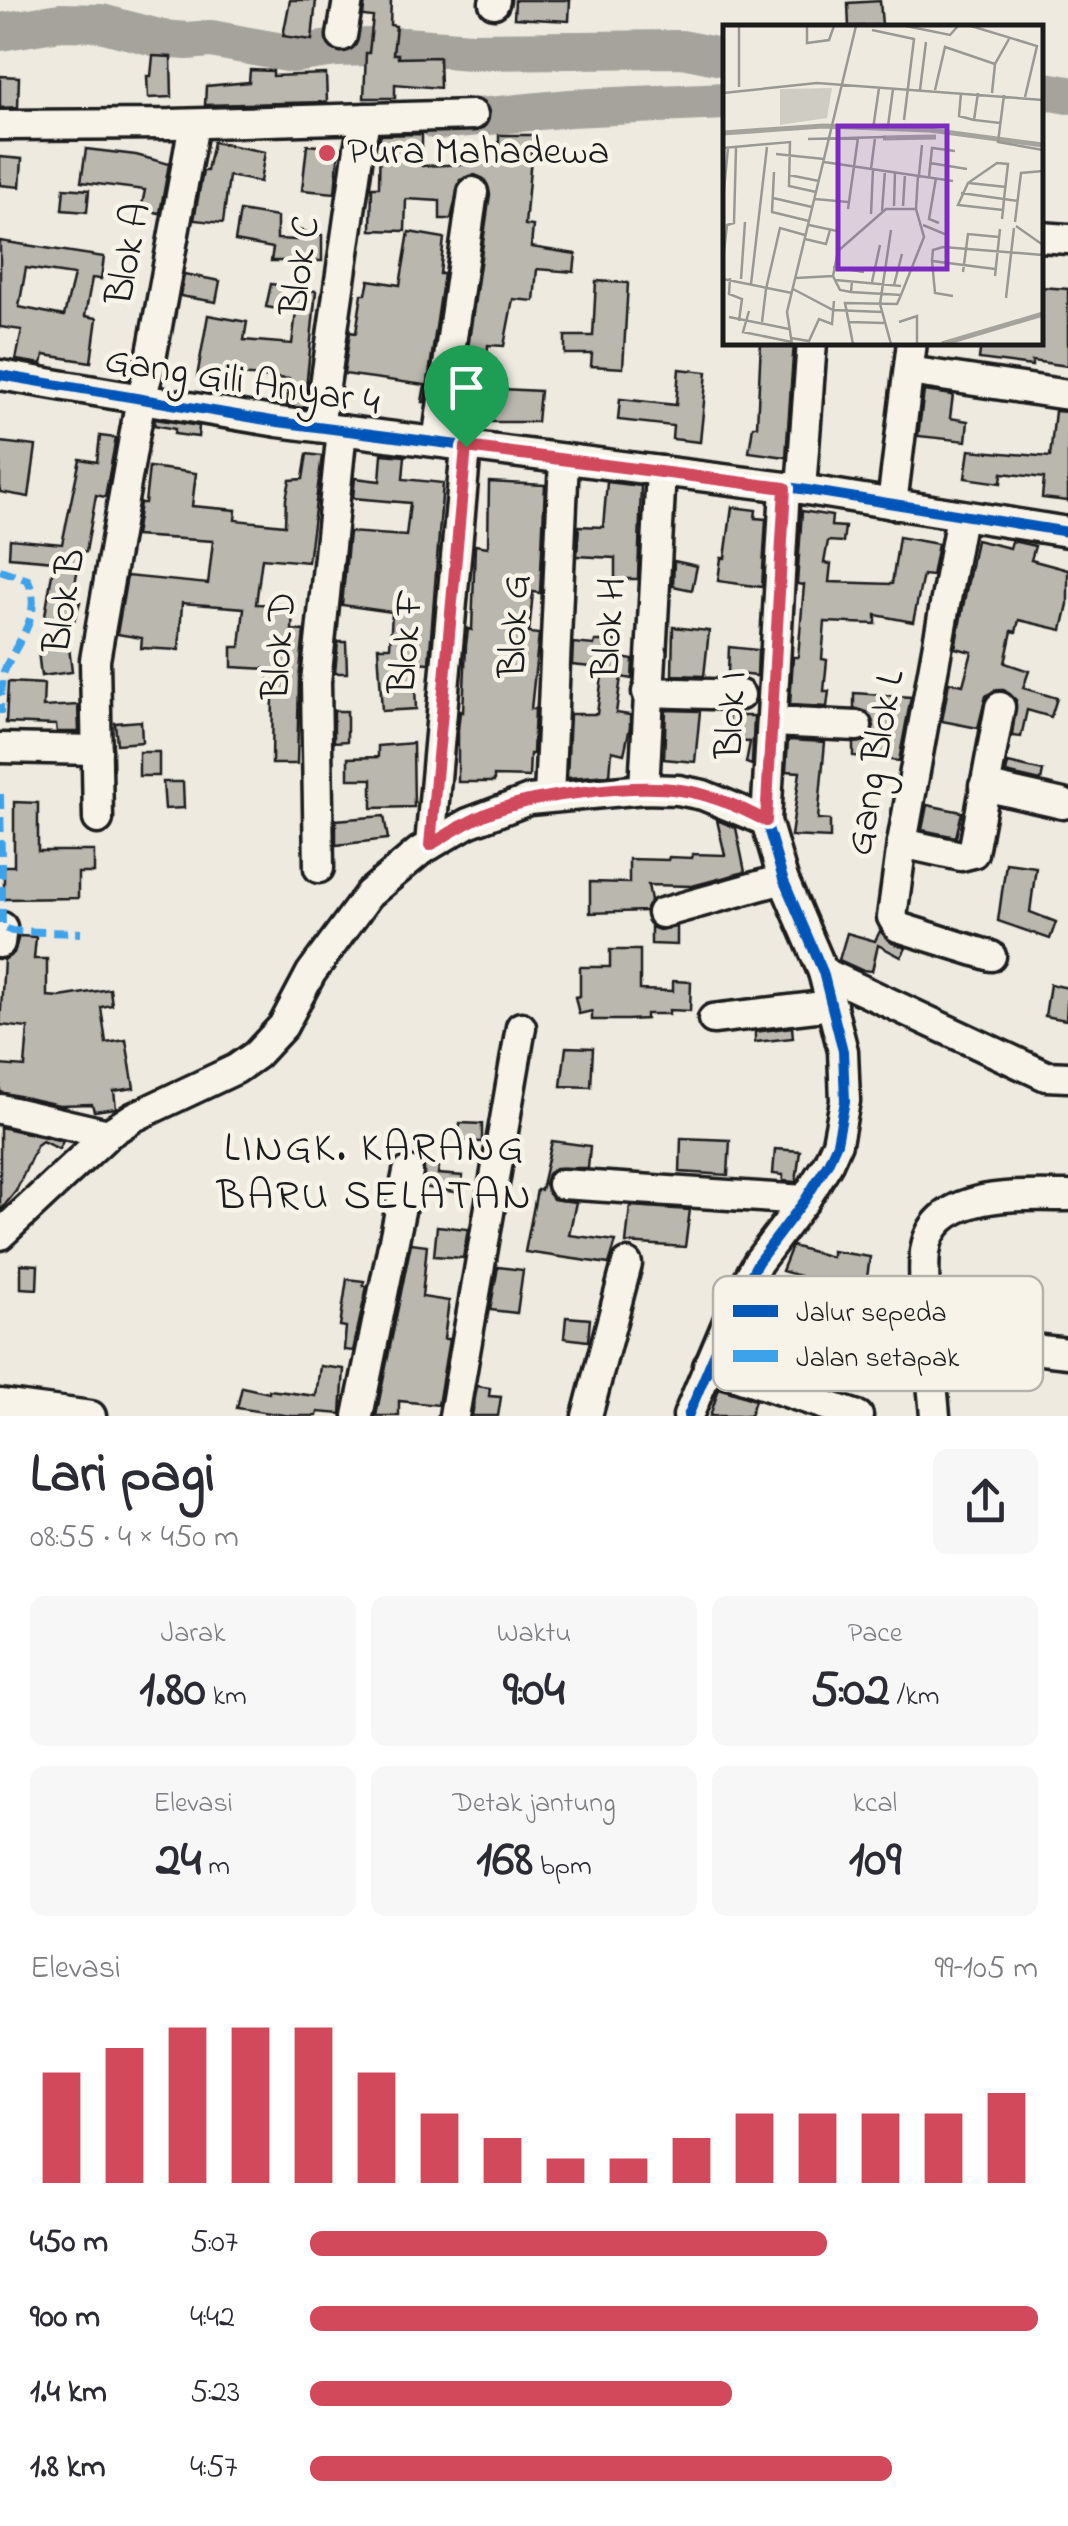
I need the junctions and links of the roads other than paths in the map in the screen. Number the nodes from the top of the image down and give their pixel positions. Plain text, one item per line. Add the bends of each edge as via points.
1 (348, 0) edge
2 (342, 36) dead end
3 (473, 115) dead end
4 (366, 118) junction
5 (0, 125) edge
6 (193, 132) junction
7 (473, 192) dead end
8 (1043, 237) edge
9 (1068, 240) edge
10 (812, 345) edge
11 (912, 345) edge
12 (909, 371) junction
13 (0, 375) edge
14 (1068, 396) edge
15 (141, 398) junction
16 (331, 428) junction
17 (436, 442) junction
18 (466, 447) junction
19 (564, 459) junction
20 (661, 472) junction
21 (793, 488) junction
22 (892, 504) junction
23 (961, 516) junction
24 (1068, 532) edge
25 (647, 692) junction
26 (740, 695) dead end
27 (1000, 706) dead end
28 (773, 722) junction
29 (858, 726) dead end
30 (0, 748) edge
31 (98, 750) junction
32 (984, 786) junction
33 (644, 789) junction
34 (549, 796) junction
35 (1063, 804) dead end
36 (98, 819) dead end
37 (766, 821) junction
38 (902, 843) junction
39 (430, 845) junction
40 (319, 868) dead end
41 (783, 879) junction
42 (662, 913) dead end
43 (991, 956) dead end
44 (823, 972) junction
45 (832, 1005) junction
46 (713, 1020) dead end
47 (521, 1027) dead end
48 (1068, 1077) edge
49 (0, 1109) edge
50 (108, 1134) junction
51 (408, 1172) dead end
52 (562, 1184) dead end
53 (1068, 1196) edge
54 (805, 1200) junction
55 (0, 1235) edge
56 (626, 1264) dead end
57 (750, 1276) edge
58 (925, 1276) edge
59 (1043, 1350) edge
60 (1068, 1353) edge
61 (713, 1354) edge
62 (708, 1366) junction
63 (713, 1368) edge
64 (783, 1391) edge
65 (933, 1391) edge
66 (0, 1404) edge
67 (91, 1416) edge
68 (358, 1416) edge
69 (454, 1416) edge
70 (587, 1416) edge
71 (688, 1416) edge
72 (858, 1416) edge
73 (935, 1416) edge

1 - 2 street
3 - 4 street
4 - 6 street
4 - 16 street, Blok C
5 - 6 street
6 - 15 street, Blok A
7 - 17 street
8 - 9 street
10 - 21 street, Blok I
11 - 12 street
12 - 14 street
12 - 22 street
13 - 15 street, Gang Gili Anyar 4
15 - 16 street, Gang Gili Anyar 4
15 - 31 street, Blok B via 95,660
16 - 17 street, Gang Gili Anyar 4
16 - 40 street, Blok D via 316,682
17 - 18 street, Gang Gili Anyar 4
18 - 19 street, Gang Gili Anyar 4
18 - 39 street, Blok F
19 - 20 street, Gang Gili Anyar 4
19 - 34 street, Blok G
20 - 21 street, Gang Gili Anyar 4
20 - 25 street, Blok H
21 - 22 street, Gang Gili Anyar 4
21 - 28 street, Blok I
22 - 23 street, Gang Gili Anyar 4
23 - 24 street, Gang Gili Anyar 4
23 - 38 street, Gang Blok L
25 - 26 street
25 - 33 street, Blok H
27 - 32 street
28 - 29 street
28 - 37 street, Blok I
30 - 31 street
31 - 36 street, Blok B
32 - 35 street
32 - 38 street via 973,853
33 - 34 street
33 - 37 street via 703,795
34 - 39 street via 488,813
37 - 41 street, Blok I
38 - 43 street, Gang Blok L via 894,923
39 - 50 street via 369,894 317,964 283,1026 256,1055
41 - 42 street
41 - 44 street, Blok I
44 - 45 street, Blok I
44 - 48 street via 1046,1076
45 - 46 street
45 - 54 street, Blok I via 845,1101 836,1143
47 - 69 street
49 - 50 street
50 - 55 street
51 - 68 street
52 - 54 street
53 - 58 street via 960,1206 936,1220 924,1254
54 - 57 street, Blok I
56 - 70 street
59 - 60 street
61 - 62 street, Blok I
62 - 63 street
62 - 71 street, Blok I
64 - 72 street
65 - 73 street
66 - 67 street

